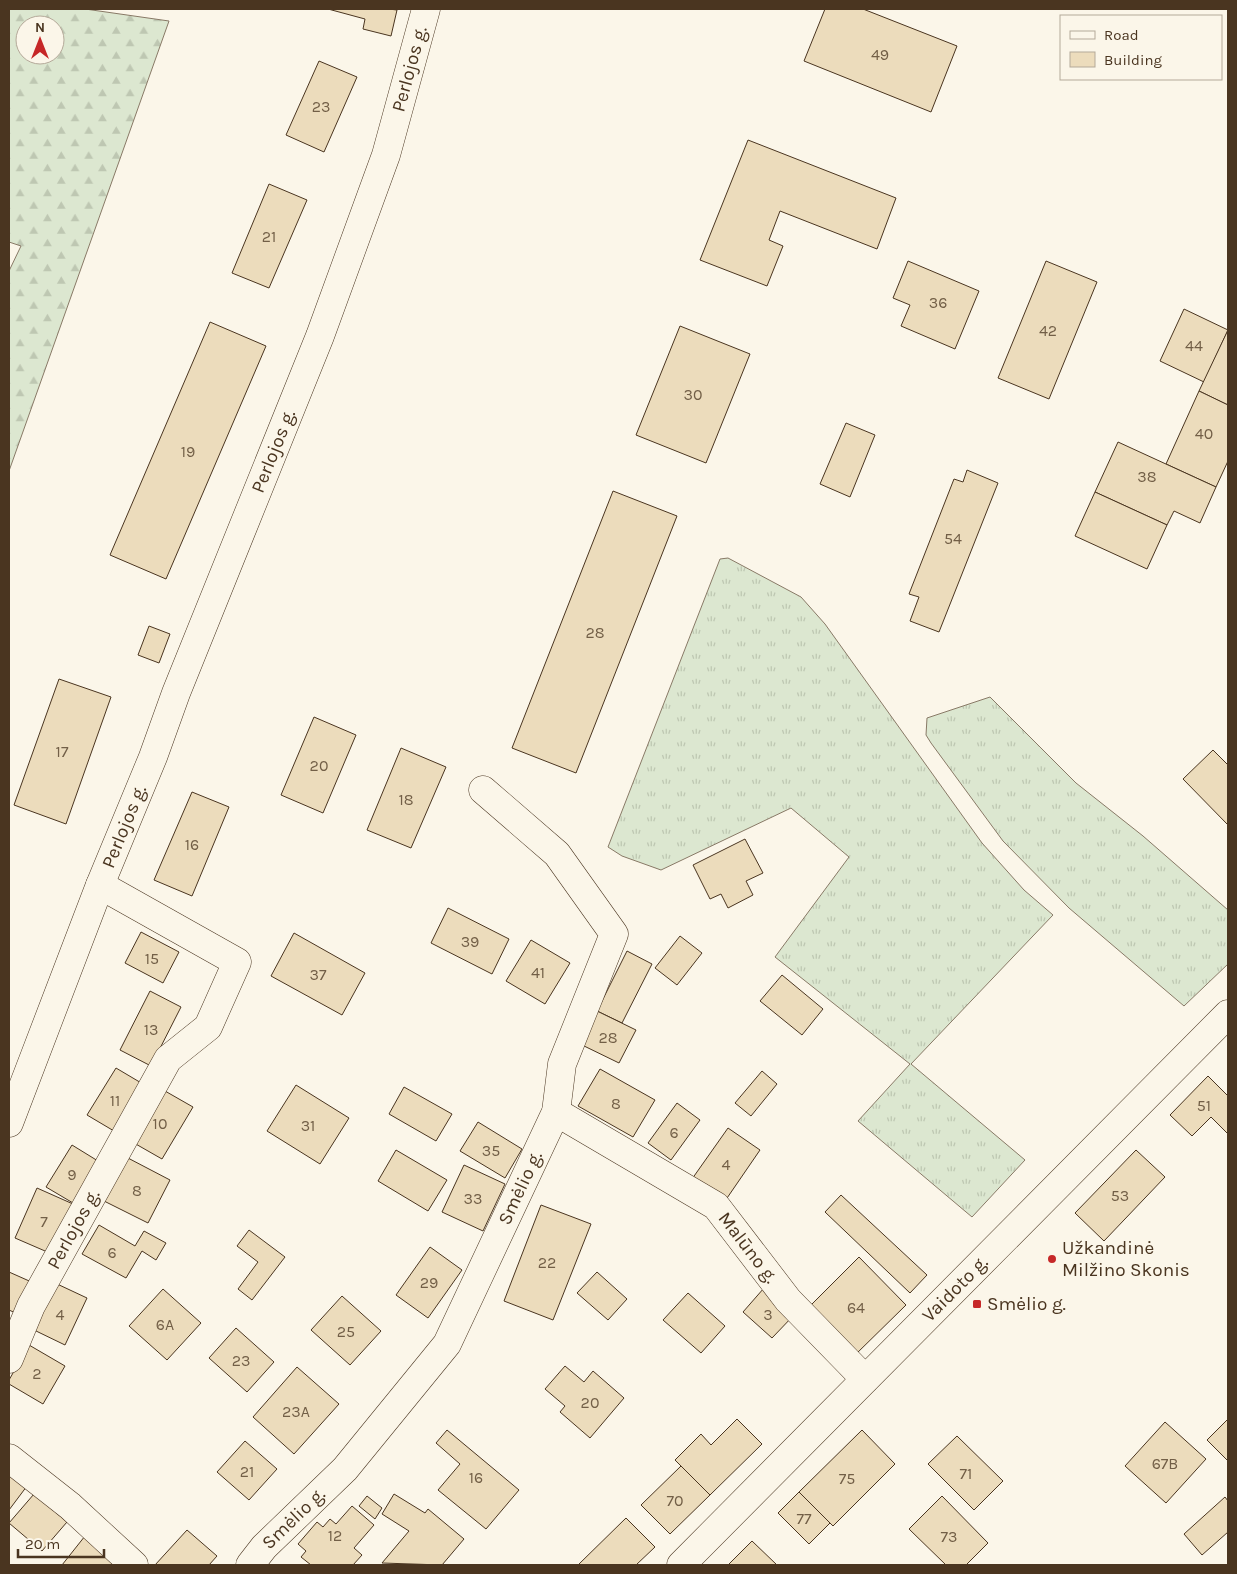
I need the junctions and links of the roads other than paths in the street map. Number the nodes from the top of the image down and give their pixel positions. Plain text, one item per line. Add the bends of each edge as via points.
1 (426, 9) edge
2 (483, 790) dead end
3 (100, 885) junction
4 (1228, 1014) edge
5 (556, 1112) junction
6 (9, 1123) edge
7 (9, 1359) edge
8 (865, 1379) junction
9 (9, 1458) edge
10 (134, 1565) edge
11 (250, 1565) edge
12 (681, 1565) edge

1 - 3 street, Perlojos g. via 386,155 320,336
2 - 5 street, Smėlio g. via 557,854 614,934 562,1064
3 - 6 street, Perlojos g.
3 - 7 street, Perlojos g. via 237,962 208,1027 168,1060 31,1306
4 - 8 street, Vaidoto g.
5 - 8 street, Malūno g. via 716,1206 788,1300
5 - 11 street, Smėlio g. via 447,1344 345,1469 264,1547
8 - 12 street, Vaidoto g.
9 - 10 street via 70,1506

